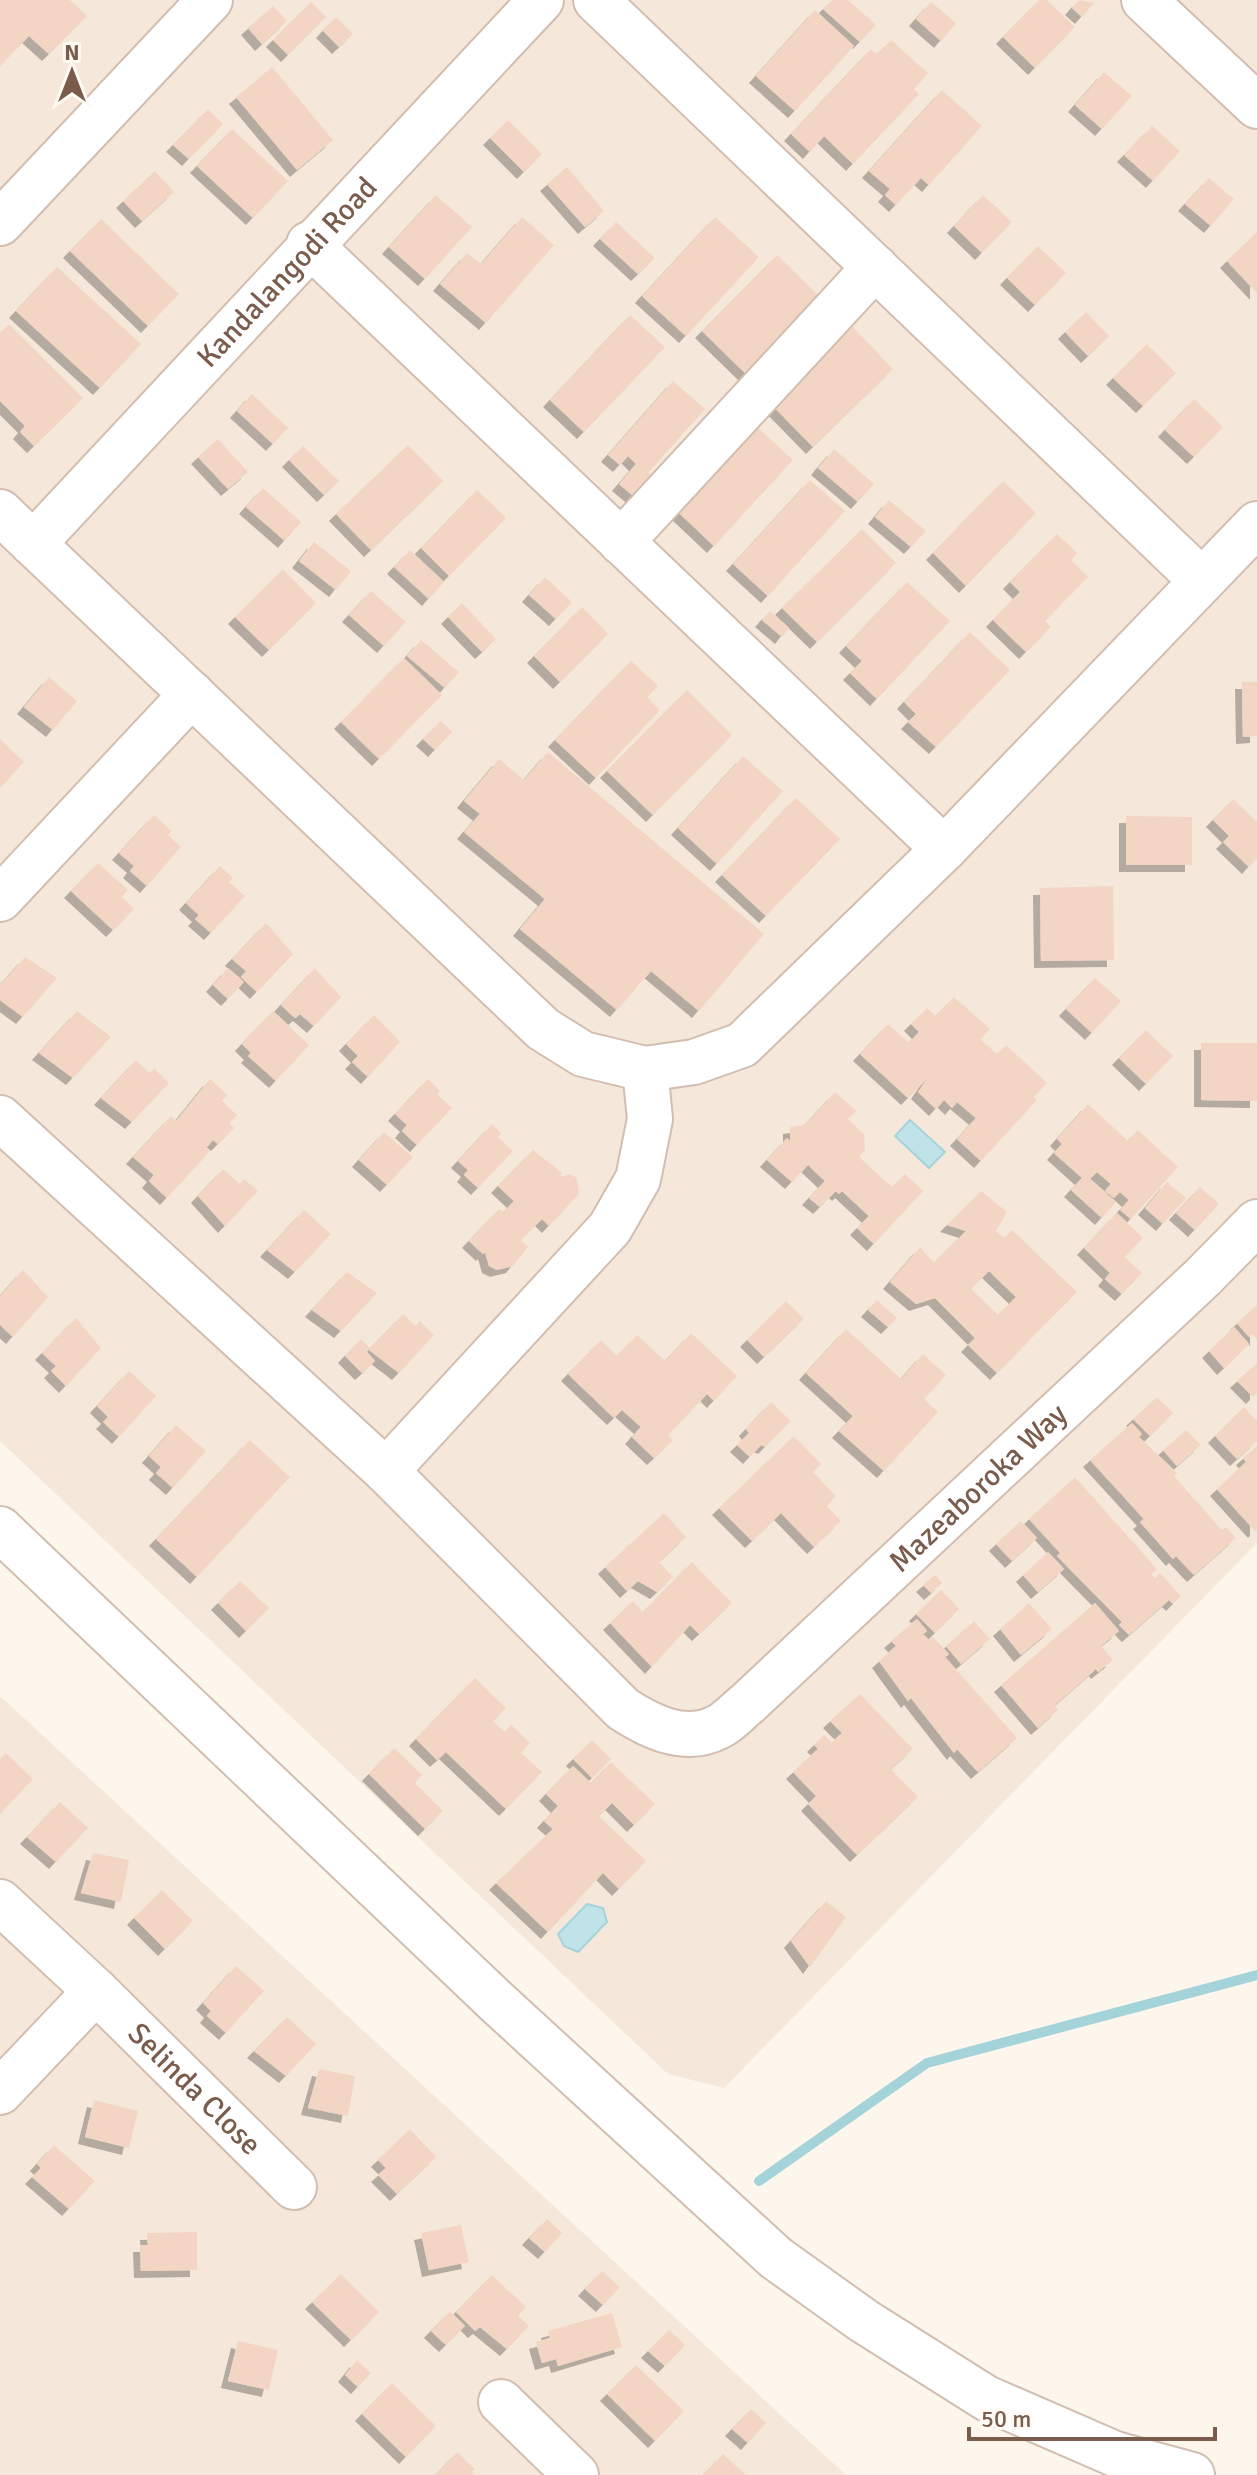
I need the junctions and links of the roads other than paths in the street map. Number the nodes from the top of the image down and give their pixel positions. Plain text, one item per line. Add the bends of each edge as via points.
1 (210, 0) edge
2 (541, 0) edge
3 (596, 0) edge
4 (1144, 0) edge
5 (1257, 106) edge
6 (0, 223) edge
7 (309, 244) junction
8 (875, 267) junction
9 (0, 512) edge
10 (1257, 524) edge
11 (621, 542) junction
12 (33, 544) junction
13 (1201, 580) junction
14 (192, 694) junction
15 (944, 849) junction
16 (0, 899) edge
17 (645, 1069) junction
18 (0, 1118) edge
19 (1257, 1222) edge
20 (386, 1471) junction
21 (0, 1529) edge
22 (0, 1902) edge
23 (96, 1991) junction
24 (0, 2092) edge
25 (294, 2187) dead end
26 (501, 2402) dead end
27 (576, 2475) edge
28 (1192, 2475) edge

1 - 6 street
2 - 7 street, Kandalangodi Road
3 - 8 street
4 - 5 street
7 - 11 street
7 - 12 street, Kandalangodi Road
8 - 11 street
8 - 13 street
9 - 12 street
10 - 13 street
11 - 15 street
12 - 14 street
13 - 15 street
14 - 16 street
14 - 17 street via 543,1029 583,1054
15 - 17 street via 742,1045 694,1062
17 - 20 street via 650,1119 638,1179 610,1228
18 - 20 street
19 - 20 street, Mazeaboroka Way via 718,1727 688,1734 654,1729 623,1709
21 - 28 street via 500,2005 776,2258 986,2398 1115,2454
22 - 23 street, Selinda Close
23 - 24 street
23 - 25 street, Selinda Close
26 - 27 street

